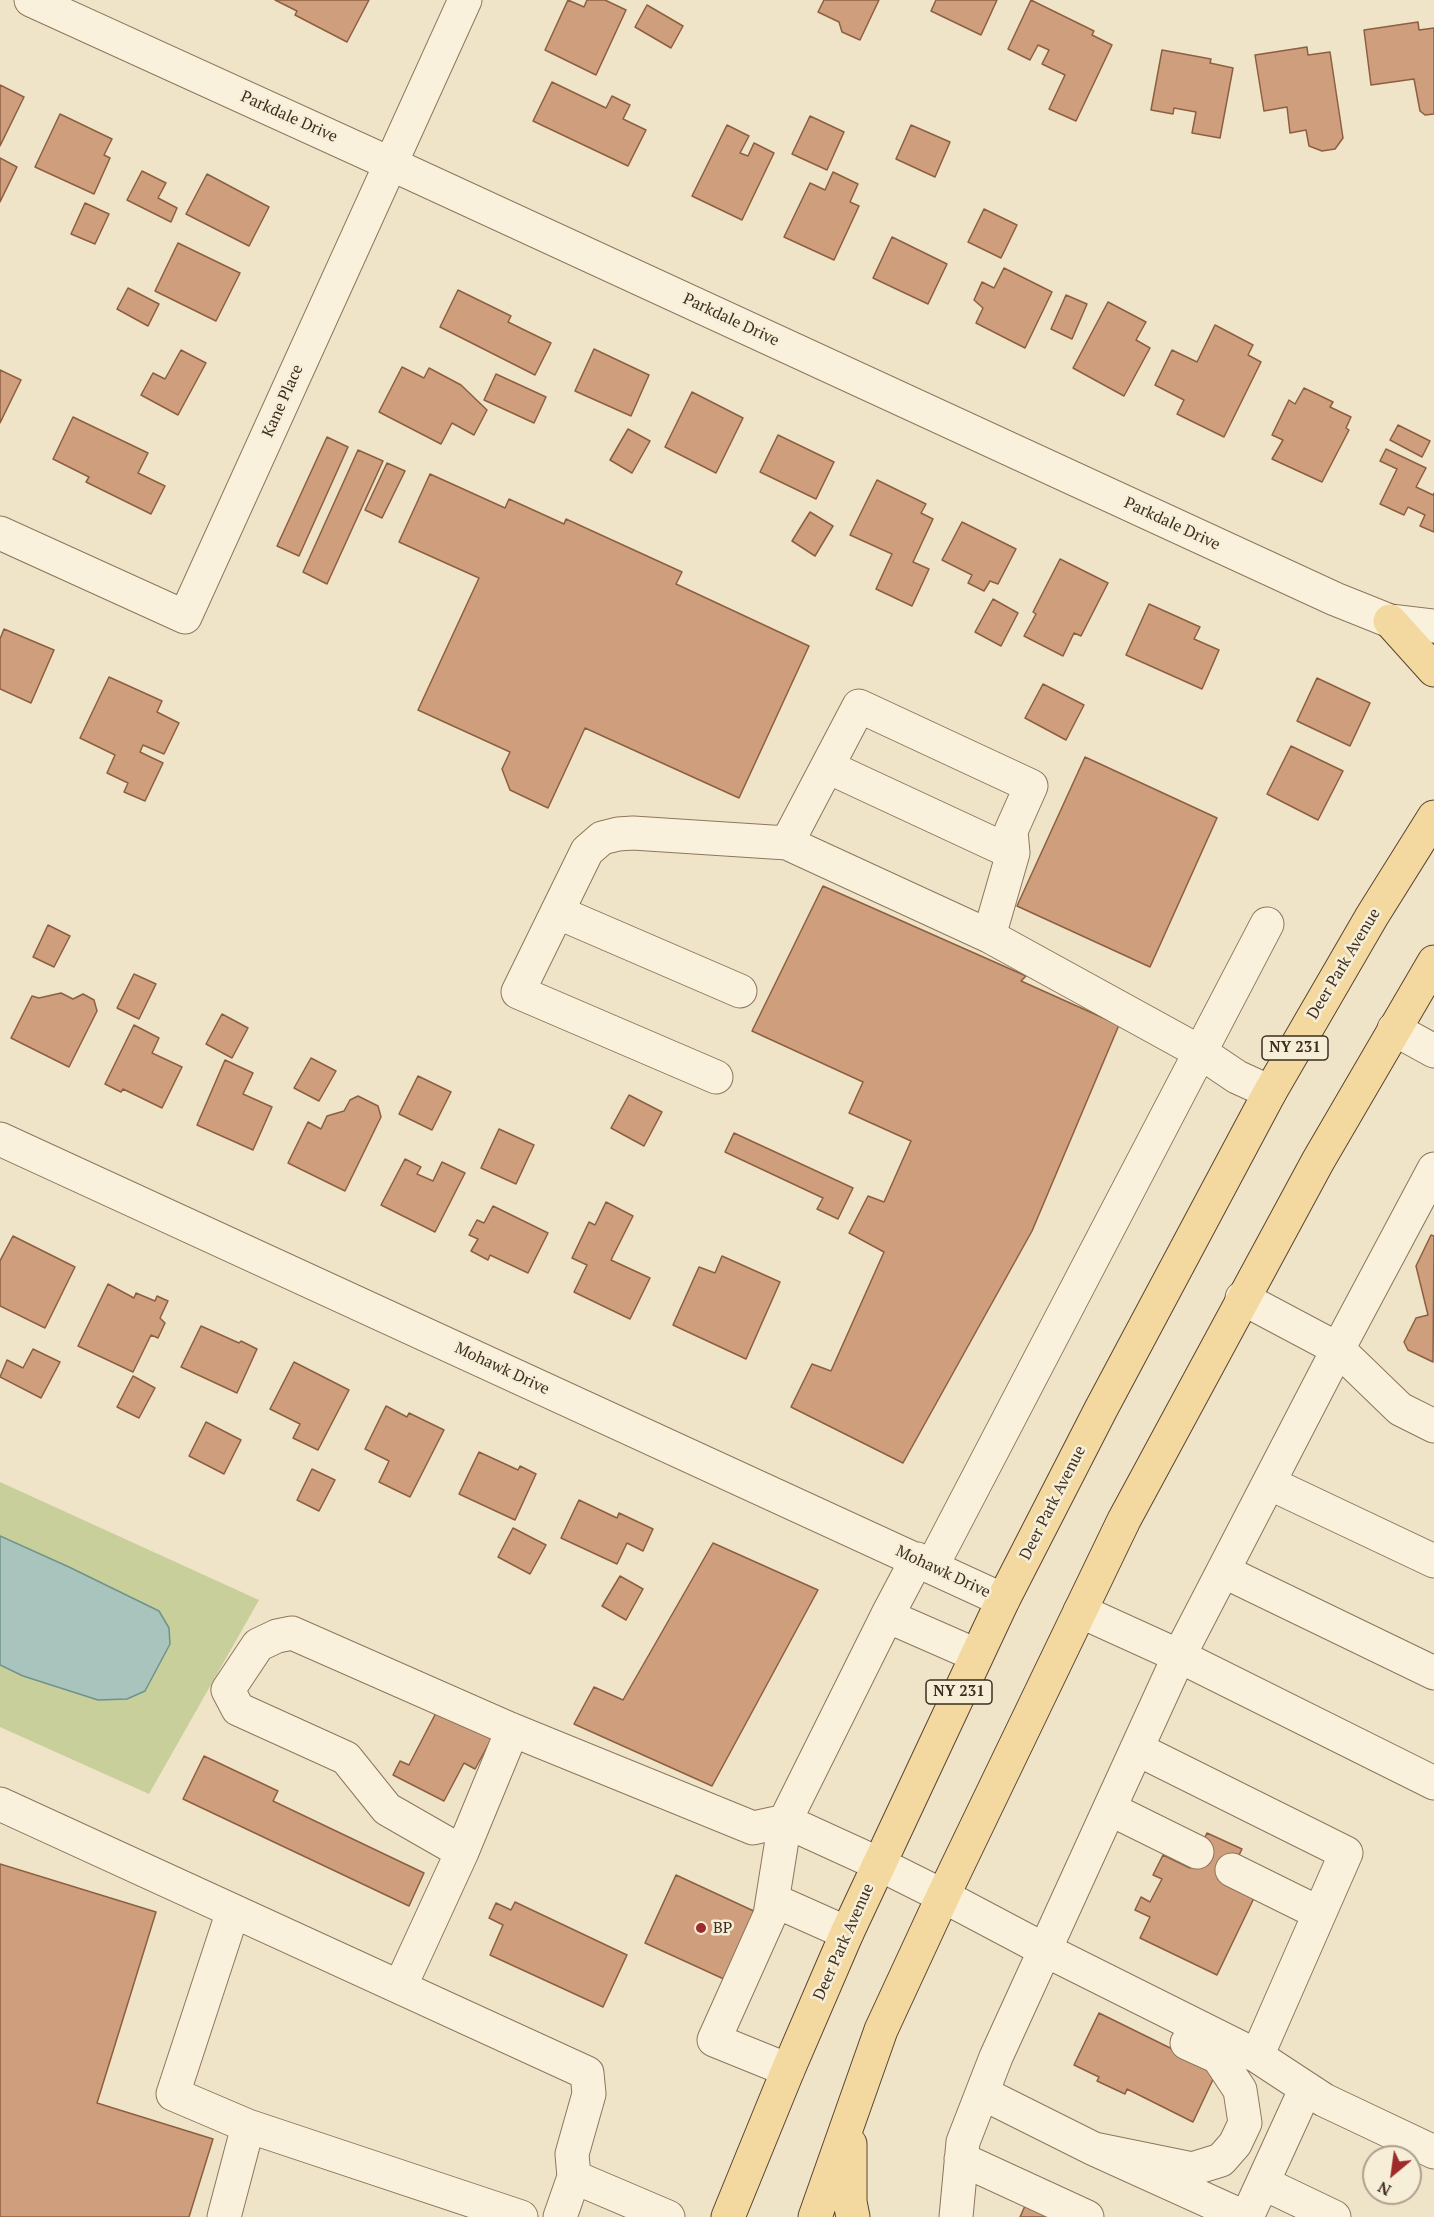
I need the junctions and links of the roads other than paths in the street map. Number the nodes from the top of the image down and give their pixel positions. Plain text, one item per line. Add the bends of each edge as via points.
1 (31, 0) edge
2 (465, 0) edge
3 (391, 164) junction
4 (0, 533) edge
5 (1390, 621) junction
6 (1434, 626) edge
7 (1434, 670) edge
8 (828, 767) junction
9 (1434, 817) edge
10 (787, 843) junction
11 (1013, 853) junction
12 (557, 912) junction
13 (1267, 924) dead end
14 (989, 936) junction
15 (1434, 962) edge
16 (740, 991) dead end
17 (1394, 1029) junction
18 (1434, 1051) edge
19 (1200, 1052) junction
20 (716, 1077) dead end
21 (1270, 1092) junction
22 (0, 1139) edge
23 (1434, 1169) edge
24 (1242, 1299) junction
25 (1338, 1349) junction
26 (1434, 1426) edge
27 (1269, 1483) junction
28 (1434, 1561) edge
29 (924, 1563) junction
30 (1223, 1571) junction
31 (1003, 1599) junction
32 (1080, 1611) junction
33 (887, 1616) junction
34 (976, 1655) junction
35 (1179, 1656) junction
36 (1434, 1673) edge
37 (510, 1729) junction
38 (1137, 1749) junction
39 (1434, 1783) edge
40 (0, 1804) edge
41 (1110, 1809) junction
42 (785, 1821) junction
43 (462, 1852) junction
44 (1197, 1852) dead end
45 (879, 1864) junction
46 (1232, 1870) dead end
47 (943, 1896) junction
48 (773, 1900) junction
49 (234, 1911) junction
50 (1319, 1913) junction
51 (847, 1933) junction
52 (1046, 1950) junction
53 (400, 1987) junction
54 (1257, 2056) junction
55 (788, 2070) junction
56 (1305, 2088) junction
57 (982, 2093) junction
58 (851, 2116) junction
59 (248, 2126) junction
60 (1094, 2149) junction
61 (1434, 2152) edge
62 (961, 2159) junction
63 (574, 2177) junction
64 (1263, 2183) junction
65 (225, 2217) edge
66 (521, 2217) edge
67 (561, 2217) edge
68 (668, 2217) edge
69 (729, 2217) edge
70 (815, 2217) edge
71 (853, 2217) edge
72 (956, 2217) edge
73 (1087, 2217) edge
74 (1246, 2217) edge
75 (1334, 2217) edge

1 - 3 street, Parkdale Drive
2 - 3 street, Kane Place
3 - 4 street, Kane Place via 185,617
3 - 5 street, Parkdale Drive
5 - 6 street, Parkdale Drive
5 - 7 main road
8 - 10 street
8 - 11 street
8 - 11 street via 859,706 1030,786 1011,831
9 - 21 main road, Deer Park Avenue / NY 231
10 - 12 street via 633,833 602,838 587,851
10 - 14 street
11 - 14 street
12 - 16 street
12 - 20 street via 519,992
13 - 19 street
14 - 19 street
15 - 17 main road
17 - 18 street
17 - 24 main road
19 - 21 street via 1237,1077
19 - 29 street
21 - 31 main road, Deer Park Avenue / NY 231
22 - 29 street, Mohawk Drive
23 - 25 street
24 - 25 street
24 - 32 main road
25 - 26 street via 1400,1409
25 - 27 street
27 - 28 street
27 - 30 street
29 - 31 street, Mohawk Drive
29 - 33 street
30 - 35 street
30 - 36 street
31 - 34 main road, Deer Park Avenue / NY 231
32 - 35 street
32 - 47 main road
33 - 34 street
33 - 42 street
34 - 45 main road, Deer Park Avenue / NY 231
35 - 38 street
35 - 39 street
37 - 42 street via 753,1828
37 - 43 street
37 - 43 street via 292,1633 258,1645 228,1690 237,1709 346,1758 387,1809
38 - 41 street
38 - 50 street via 1346,1852
40 - 49 street
41 - 44 street
41 - 52 street
42 - 45 street
42 - 48 street
43 - 53 street
45 - 47 street
45 - 51 main road, Deer Park Avenue / NY 231
46 - 50 street
47 - 52 street
47 - 58 main road via 881,2030
48 - 51 street
48 - 55 street via 771,1915 714,2040
49 - 53 street
49 - 59 street via 173,2094
50 - 54 street
51 - 55 main road, Deer Park Avenue / NY 231
52 - 54 street
52 - 57 street
52 - 60 street via 1140,2022 1218,2057 1240,2090 1245,2122 1235,2144 1221,2160 1192,2169
53 - 63 street via 587,2073 589,2094 572,2154
54 - 56 street
55 - 69 main road, Deer Park Avenue / NY 231
56 - 61 street
56 - 64 street
57 - 60 street
57 - 62 street via 963,2142
58 - 70 main road
58 - 71 main road
59 - 65 street
59 - 66 street
60 - 74 street
62 - 72 street
62 - 73 street
63 - 67 street
63 - 68 street
64 - 74 street
64 - 75 street

